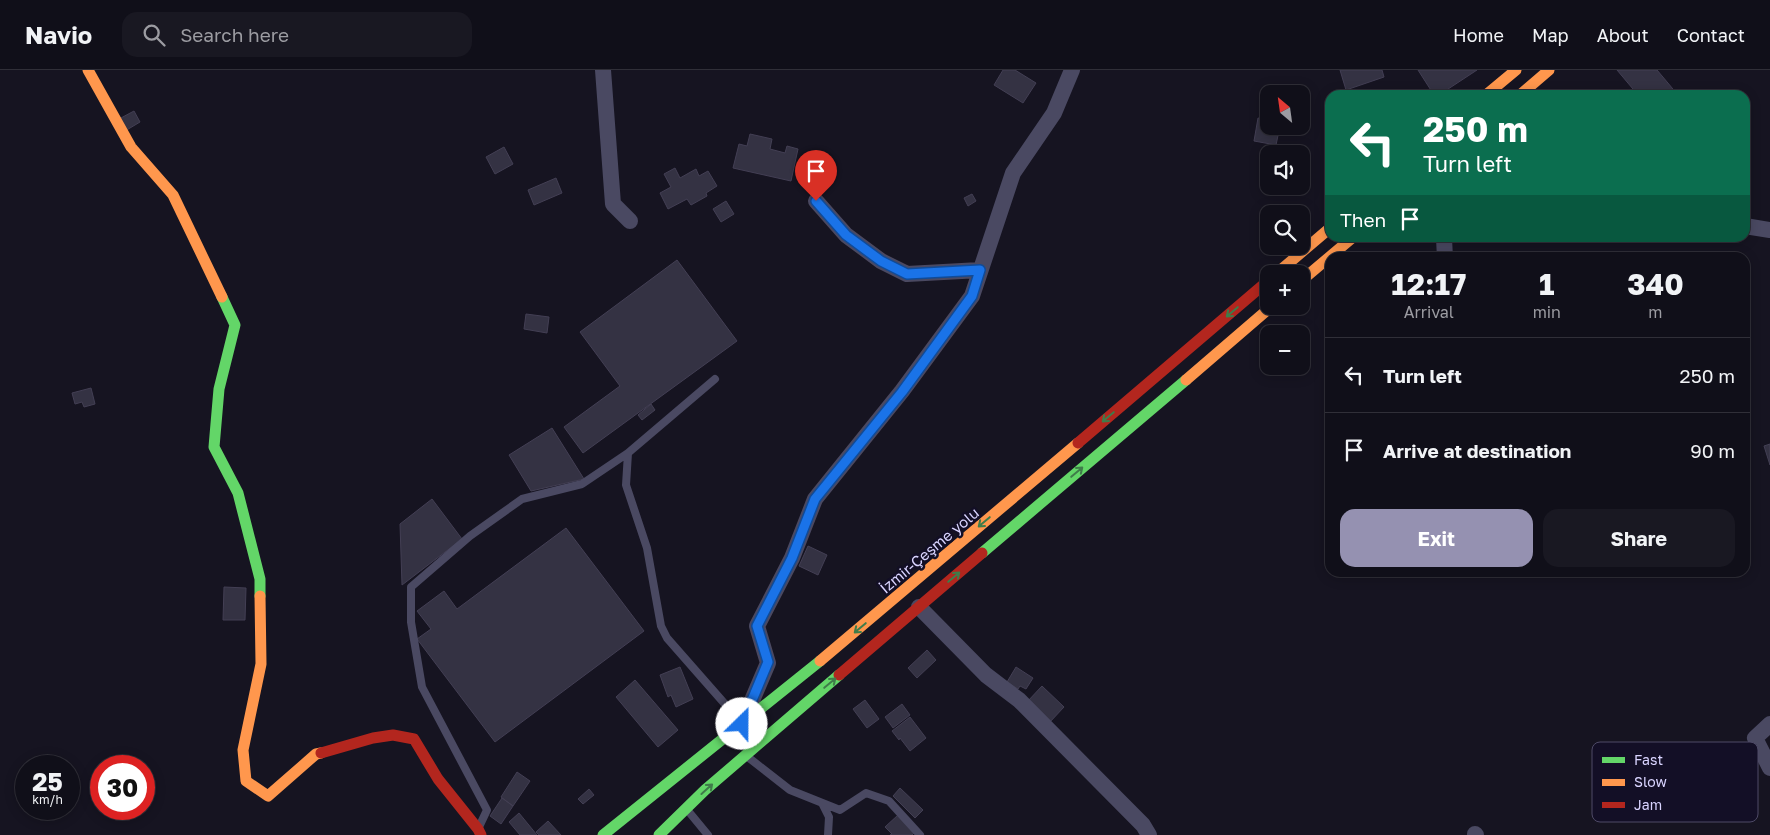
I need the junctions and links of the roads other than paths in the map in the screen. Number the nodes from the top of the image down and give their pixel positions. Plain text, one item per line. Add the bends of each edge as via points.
1 (88, 70) edge
2 (603, 70) edge
3 (1072, 70) edge
4 (1516, 70) edge
5 (1549, 70) edge
6 (1492, 90) edge
7 (1526, 90) edge
8 (816, 201) dead end
9 (630, 221) dead end
10 (1750, 227) edge
11 (1770, 230) edge
12 (1325, 232) edge
13 (1347, 242) edge
14 (1335, 252) edge
15 (1325, 261) edge
16 (1287, 265) edge
17 (980, 270) junction
18 (1310, 273) edge
19 (1260, 288) edge
20 (1261, 315) edge
21 (715, 379) dead end
22 (628, 453) junction
23 (919, 607) junction
24 (742, 724) junction
25 (1770, 724) edge
26 (1756, 742) edge
27 (1758, 746) edge
28 (745, 756) junction
29 (1770, 768) edge
30 (822, 803) junction
31 (686, 808) junction
32 (479, 832) edge
33 (603, 835) edge
34 (659, 835) edge
35 (708, 835) edge
36 (828, 835) edge
37 (920, 835) edge
38 (1150, 835) edge

1 - 32 main road via 131,147 173,195 235,325 219,389 214,447 238,493 260,579 261,664 243,750 246,781 268,796 316,754 373,738 393,735 414,739 438,779
2 - 9 street via 613,204
3 - 17 street via 1054,113 1013,173
4 - 6 main road
5 - 7 main road
8 - 17 street via 846,235 881,261 907,274
10 - 11 street
12 - 16 main road
13 - 14 main road
15 - 18 main road
17 - 24 street via 972,296 902,392 815,499 792,558 757,626 768,662
19 -> 24 main road, İzmir-Çeşme yolu via 828,655
23 -> 20 main road
21 - 22 lane
22 - 24 lane via 626,485 647,548 661,626 667,638
22 - 32 lane via 582,484 522,499 470,536 411,587 411,622 422,687 487,810
28 -> 23 main road
23 - 38 street via 986,675 1019,700
24 - 33 main road, İzmir-Çeşme yolu
25 - 26 street via 1754,738
27 - 29 street
28 - 30 lane via 790,790
31 -> 28 main road
30 - 36 lane via 829,817
30 - 37 lane via 840,810 866,793 889,801
31 - 34 main road
31 - 35 lane

